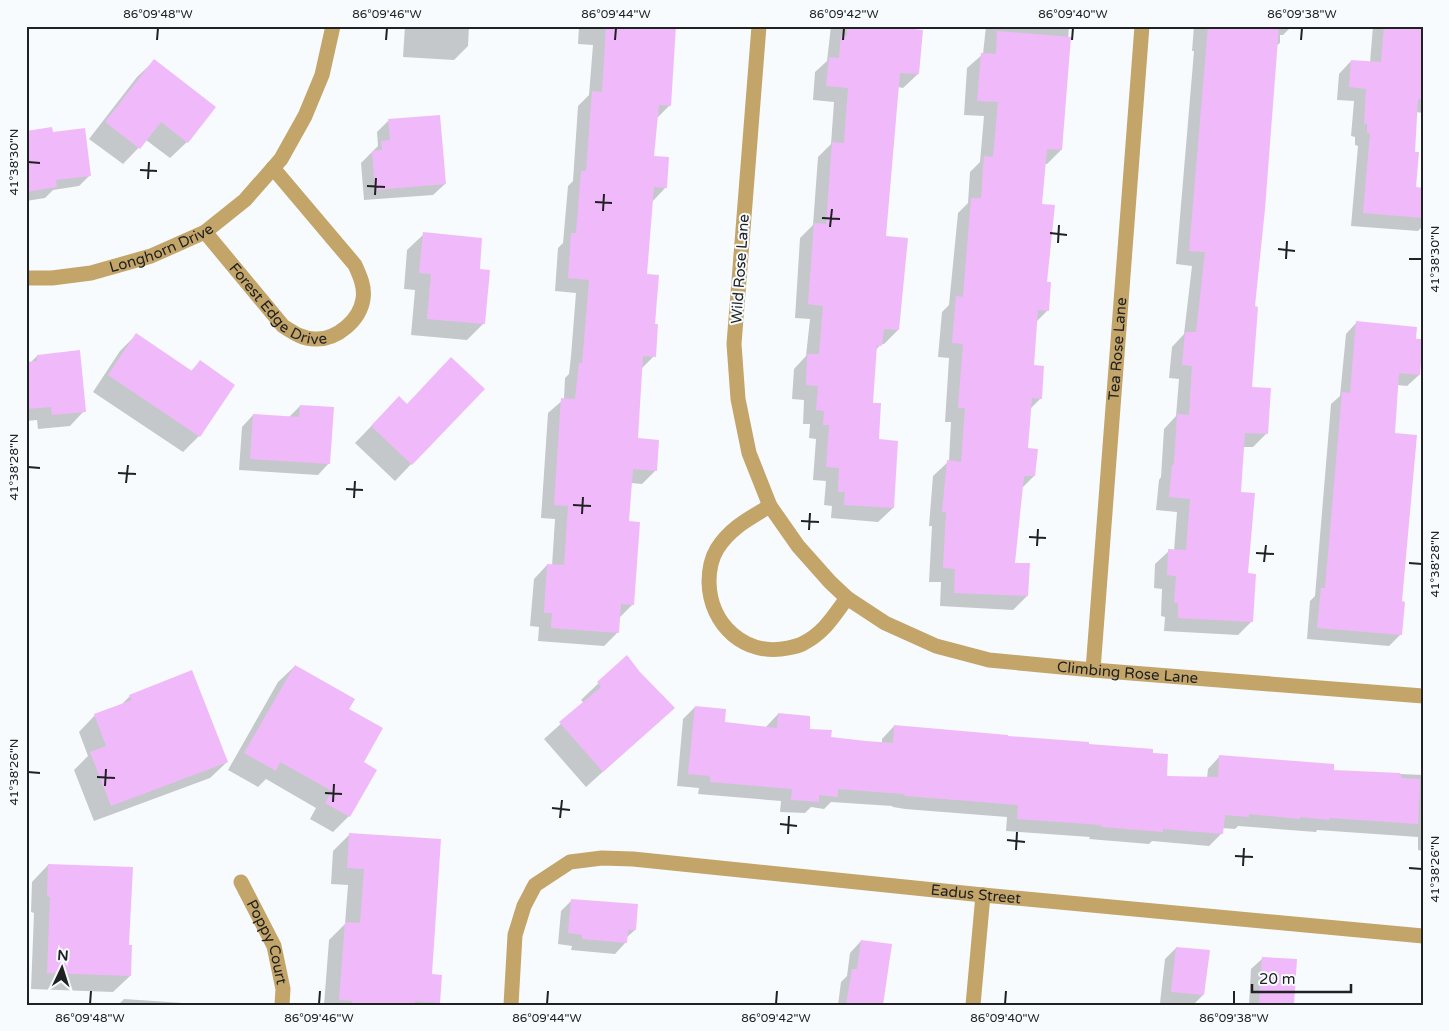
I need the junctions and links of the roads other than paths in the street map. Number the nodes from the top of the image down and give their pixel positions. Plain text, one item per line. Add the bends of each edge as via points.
1 (333, 26) edge
2 (759, 26) edge
3 (1142, 26) edge
4 (273, 168) junction
5 (204, 232) junction
6 (26, 278) edge
7 (770, 506) junction
8 (847, 598) junction
9 (1093, 670) junction
10 (1423, 696) edge
11 (242, 882) dead end
12 (983, 895) junction
13 (1423, 936) edge
14 (282, 1005) edge
15 (511, 1005) edge
16 (973, 1005) edge

1 - 4 street via 322,75 305,116
2 - 7 street, Wild Rose Lane via 734,344 738,399 749,453
3 - 9 street, Tea Rose Lane
4 - 5 street, Longhorn Drive via 245,200
4 - 5 street, Forest Edge Drive via 355,265 362,282 363,299 356,317 343,330 316,340 299,336 283,326
5 - 6 street, Longhorn Drive via 151,256 91,273
7 - 8 street, Wild Rose Lane via 798,546
7 - 8 street via 732,529 717,550 709,570 709,596 718,618 734,636 753,647 777,650 801,645 821,632
8 - 9 street, Climbing Rose Lane via 885,623 936,646 988,660
9 - 10 street, Climbing Rose Lane
11 - 14 street, Poppy Court via 274,946 283,989
12 - 13 street, Eadus Street
12 - 15 street, Eadus Street via 633,859 570,862 535,885 524,906 515,935
12 - 16 street

